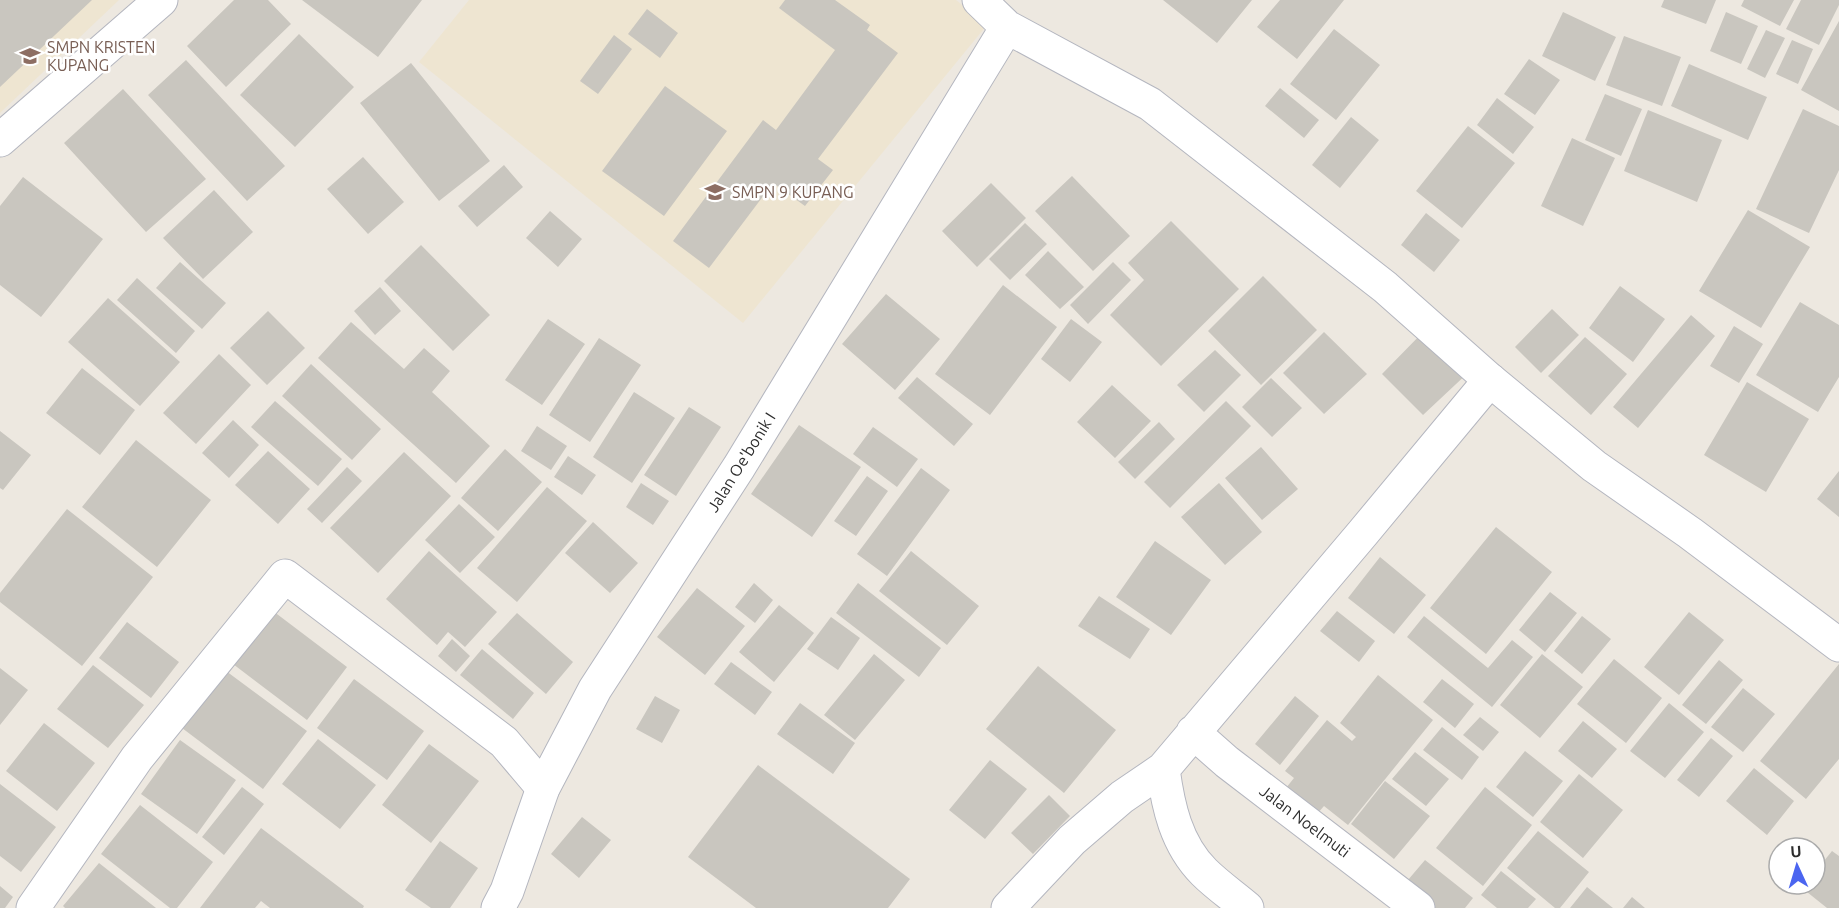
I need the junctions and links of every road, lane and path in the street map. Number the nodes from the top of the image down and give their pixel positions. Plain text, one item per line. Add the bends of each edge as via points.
1 (160, 0) edge
2 (979, 0) edge
3 (1007, 27) junction
4 (0, 141) edge
5 (1490, 380) junction
6 (1839, 645) edge
7 (1194, 732) junction
8 (1163, 769) junction
9 (543, 789) junction
10 (33, 908) edge
11 (498, 908) edge
12 (1008, 908) edge
13 (1247, 908) edge
14 (1418, 908) edge

1 - 4 street
2 - 3 street
3 - 5 street via 1149,104 1385,287
3 - 9 street, Jalan Oe'bonik I via 739,467 595,689
5 - 6 street via 1594,466
5 - 7 street
7 - 8 street
7 - 14 street, Jalan Noelmuti via 1236,769
8 - 12 street via 1122,797 1072,840
8 - 13 street via 1168,801 1185,846 1203,871
9 - 10 street via 504,742 285,576 137,758
9 - 11 street, Jalan Oe'bonik I

